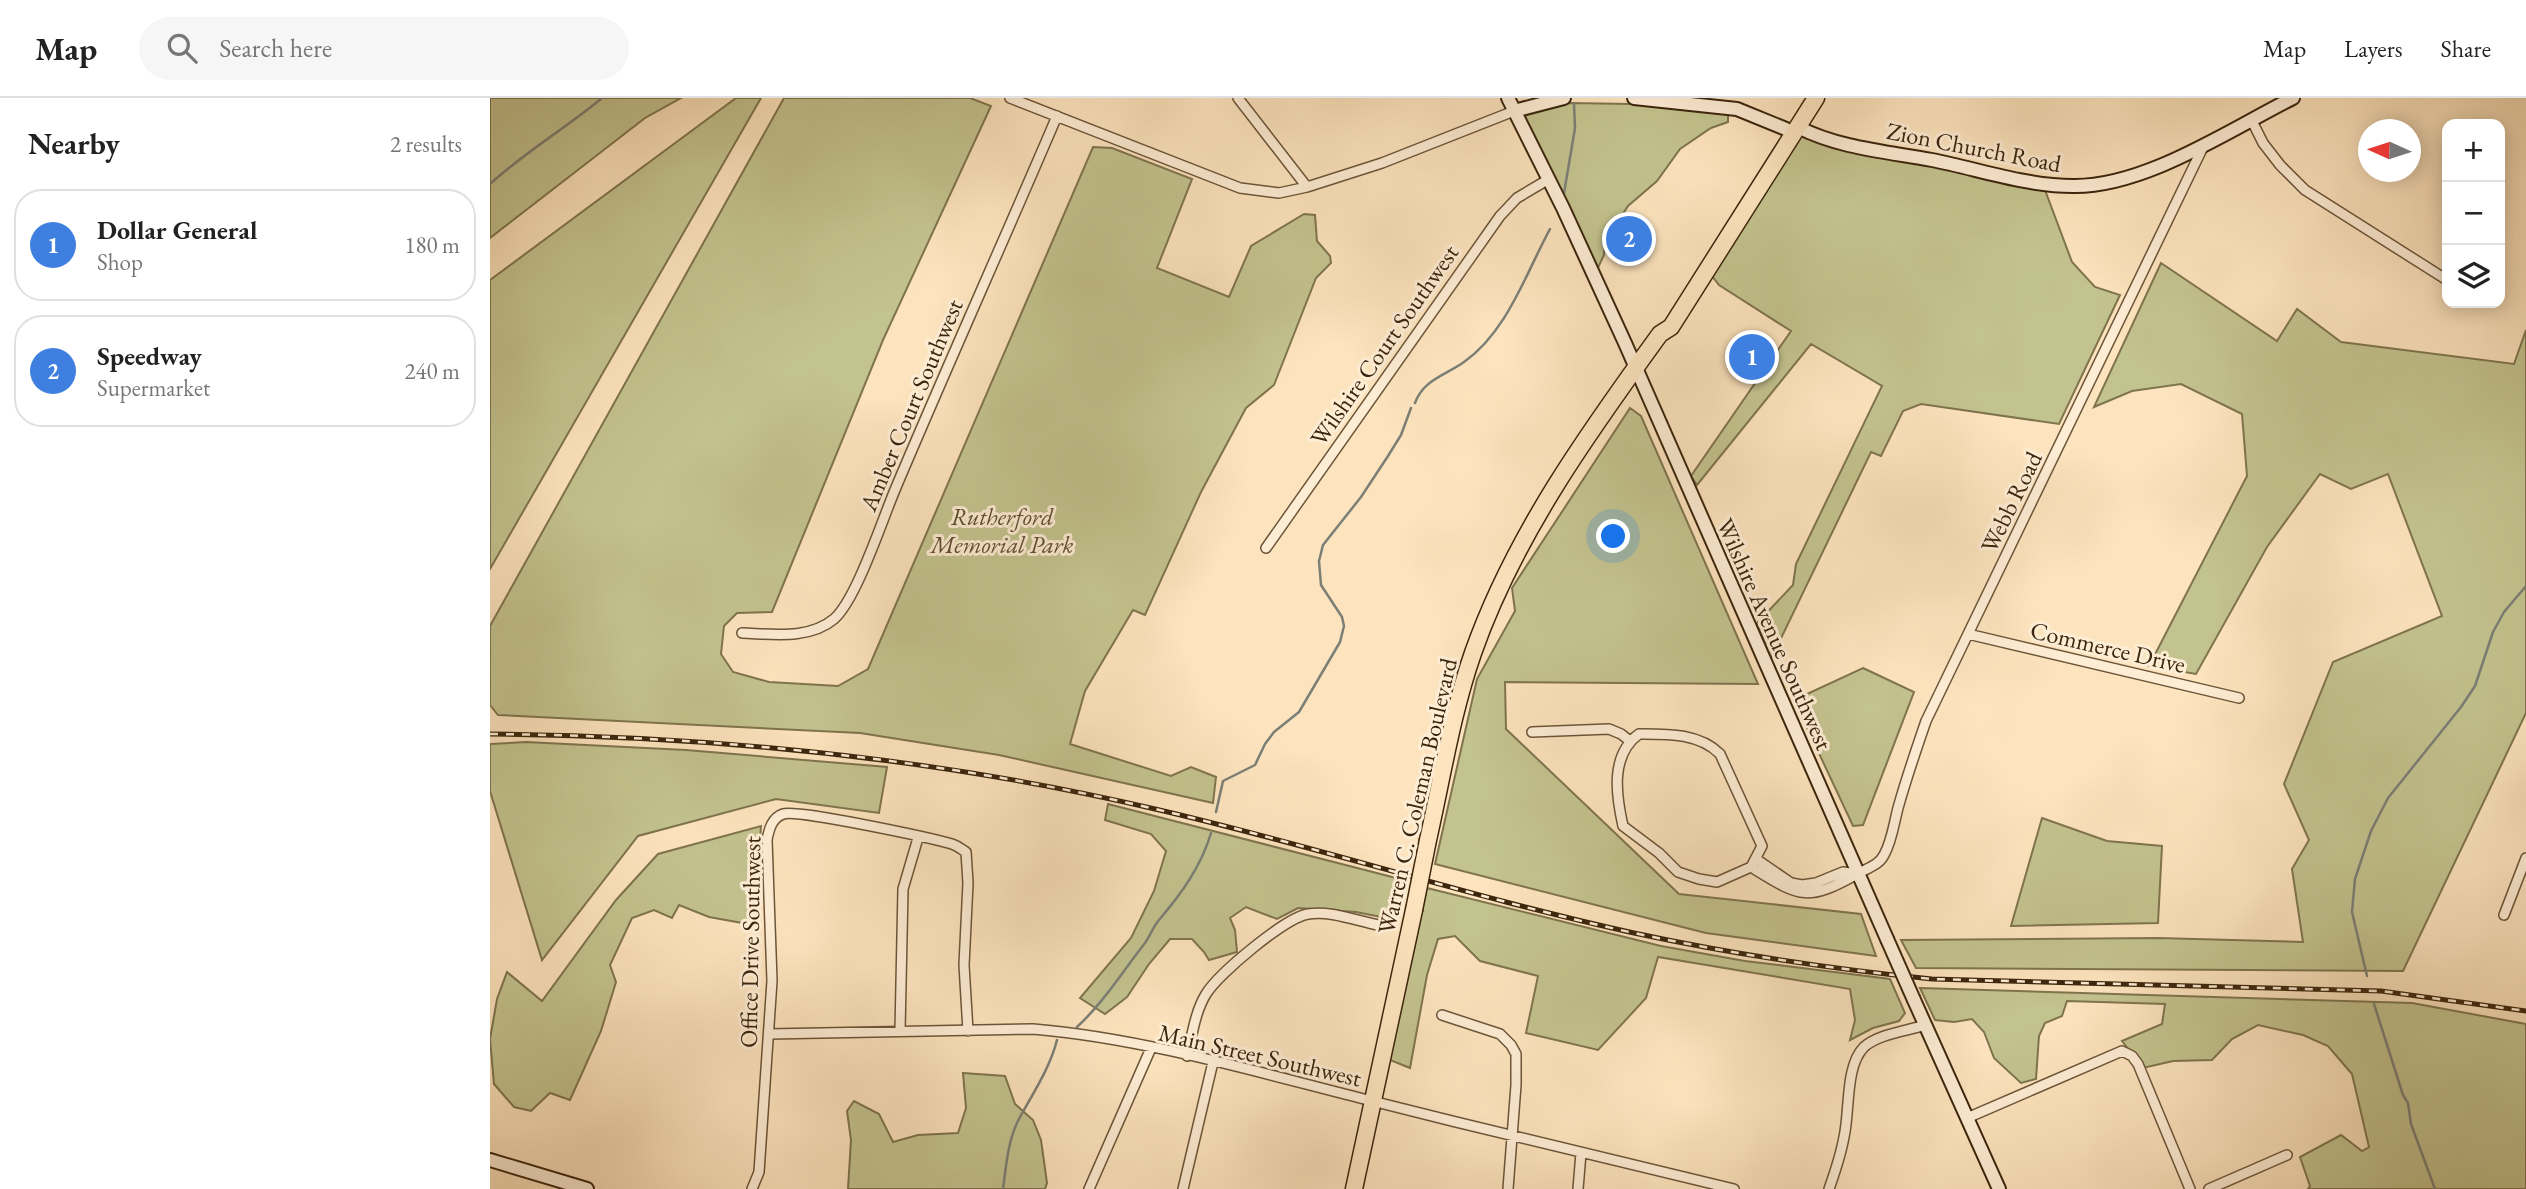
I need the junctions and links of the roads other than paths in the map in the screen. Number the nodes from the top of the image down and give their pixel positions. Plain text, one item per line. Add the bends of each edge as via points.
1 (1010, 98) edge
2 (1238, 98) edge
3 (1508, 98) edge
4 (1564, 98) edge
5 (1634, 98) edge
6 (1806, 98) edge
7 (1816, 98) edge
8 (2293, 98) edge
9 (1514, 111) junction
10 (1057, 116) junction
11 (2251, 119) junction
12 (1792, 128) junction
13 (2205, 143) junction
14 (1549, 178) junction
15 (1307, 187) junction
16 (2442, 277) edge
17 (1635, 368) junction
18 (1266, 548) dead end
19 (742, 634) dead end
20 (1968, 634) junction
21 (2239, 698) dead end
22 (1532, 732) dead end
23 (1630, 741) junction
24 (918, 838) junction
25 (2526, 858) edge
26 (1753, 863) junction
27 (1858, 874) junction
28 (2504, 915) dead end
29 (1378, 925) dead end
30 (1442, 1015) dead end
31 (1925, 1025) junction
32 (900, 1031) junction
33 (968, 1031) junction
34 (768, 1034) junction
35 (1151, 1048) junction
36 (1187, 1056) junction
37 (1213, 1062) junction
38 (1374, 1101) junction
39 (1968, 1118) junction
40 (1512, 1137) junction
41 (1581, 1153) junction
42 (2287, 1155) dead end
43 (490, 1160) edge
44 (587, 1189) edge
45 (752, 1189) edge
46 (1089, 1189) edge
47 (1182, 1189) edge
48 (1354, 1189) edge
49 (1508, 1189) edge
50 (1578, 1189) edge
51 (1734, 1189) edge
52 (1829, 1189) edge
53 (1999, 1189) edge
54 (2190, 1189) edge
55 (2209, 1189) edge

1 - 10 street
2 - 15 street
3 - 9 street, Wilshire Avenue Southwest
4 - 9 street
5 - 12 street, Zion Church Road via 1737,109
6 - 12 highway, Warren C. Coleman Boulevard
7 - 12 highway, Warren C. Coleman Boulevard
8 - 11 street, Zion Church Road
9 - 14 street, Wilshire Avenue Southwest
9 - 15 street
10 - 15 street via 1240,188 1279,193
10 - 19 street, Amber Court Southwest via 844,608 822,626 805,632
11 - 13 street, Zion Church Road
11 - 16 street via 2263,143 2305,190
12 - 13 street, Zion Church Road via 2037,183 2070,186 2132,177
12 - 17 highway, Warren C. Coleman Boulevard
13 - 20 street, Webb Road
14 - 17 street, Wilshire Avenue Southwest
14 - 18 street, Wilshire Court Southwest via 1517,198 1500,216
17 - 27 street, Wilshire Avenue Southwest
17 - 38 highway, Warren C. Coleman Boulevard, bridge via 1530,528 1494,598 1472,655
20 - 21 street, Commerce Drive
20 - 27 street, Webb Road via 1910,766 1886,852 1876,865
22 - 23 street via 1609,729
23 - 26 street via 1639,734 1663,734 1710,744 1720,754 1762,846
23 - 26 street via 1617,774 1623,826 1678,872 1699,880 1717,882
24 - 32 street via 903,889
24 - 33 street, Office Drive Southwest via 966,852
24 - 34 street, Office Drive Southwest via 799,814 787,813 774,821 766,857 772,981
25 - 28 street
26 - 27 street, Webb Road via 1790,891 1802,894
27 - 31 street, Wilshire Avenue Southwest, bridge
29 - 36 street via 1312,913 1282,927 1212,986
30 - 40 street via 1500,1034 1511,1045 1517,1069
31 - 39 street, Wilshire Avenue Southwest
31 - 52 street via 1873,1041 1855,1060 1844,1136
32 - 33 street, Main Street Southwest
32 - 34 street, Main Street Southwest
33 - 35 street, Main Street Southwest via 1060,1032
34 - 45 street, Office Drive Southwest via 759,1172
35 - 36 street, Main Street Southwest
35 - 46 street
36 - 37 street, Main Street Southwest
37 - 38 street, Main Street Southwest
37 - 47 street
38 - 40 street, Main Street Southwest
38 - 48 highway, Warren C. Coleman Boulevard
39 - 53 street, Wilshire Avenue Southwest
39 - 54 street via 2122,1051 2138,1063
40 - 41 street, Main Street Southwest
40 - 49 street
41 - 50 street
41 - 51 street, Main Street Southwest
42 - 55 street
43 - 44 street

